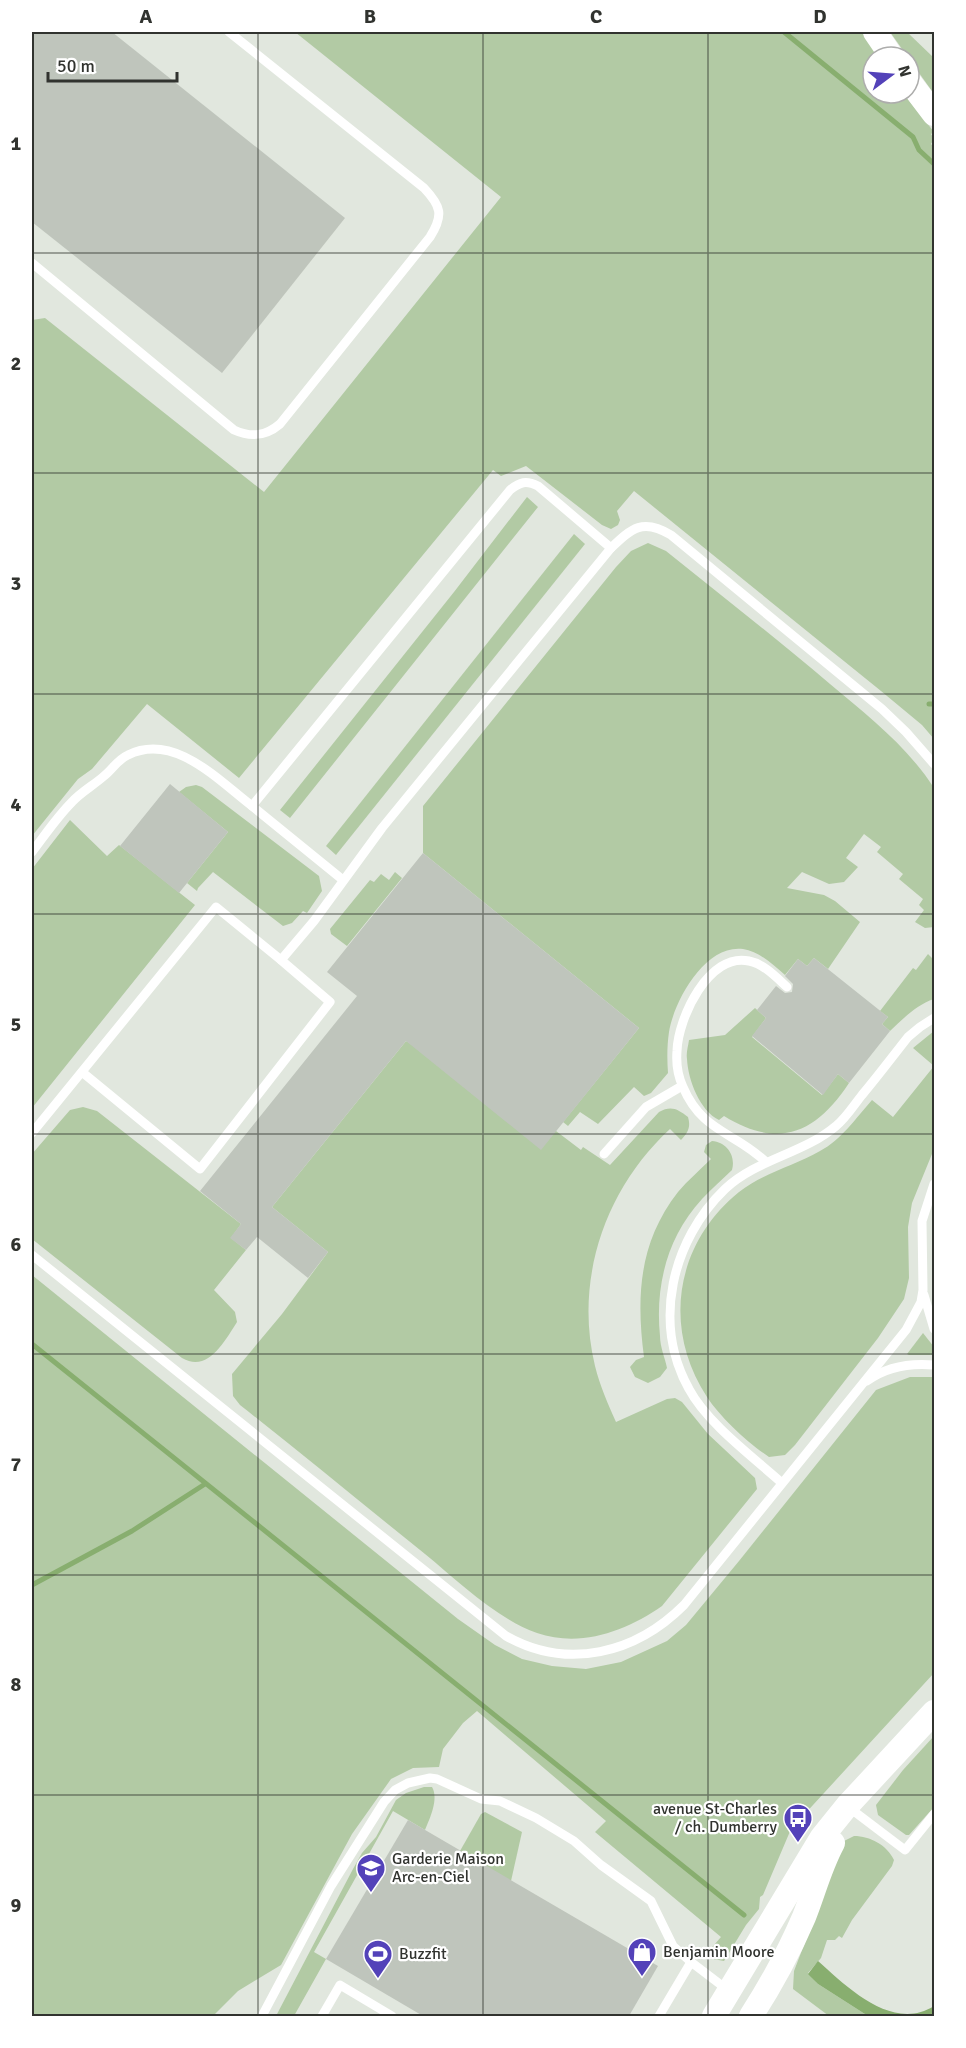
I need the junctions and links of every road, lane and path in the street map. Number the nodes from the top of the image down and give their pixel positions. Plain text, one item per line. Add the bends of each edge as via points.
1 (229, 32) edge
2 (875, 32) edge
3 (884, 45) edge
4 (921, 97) edge
5 (934, 114) edge
6 (32, 266) edge
7 (611, 548) junction
8 (934, 764) edge
9 (252, 806) junction
10 (32, 852) edge
11 (343, 880) junction
12 (281, 960) junction
13 (787, 987) dead end
14 (934, 1018) edge
15 (82, 1072) junction
16 (682, 1086) junction
17 (32, 1133) edge
18 (604, 1154) dead end
19 (766, 1162) junction
20 (934, 1184) edge
21 (32, 1256) edge
22 (923, 1290) junction
23 (934, 1299) edge
24 (934, 1329) edge
25 (934, 1365) edge
26 (860, 1386) junction
27 (782, 1483) junction
28 (934, 1712) edge
29 (849, 1809) junction
30 (934, 1814) edge
31 (691, 1962) junction
32 (729, 1991) junction
33 (757, 2014) edge
34 (262, 2016) edge
35 (322, 2016) edge
36 (392, 2016) edge
37 (659, 2016) edge
38 (714, 2016) edge

1 - 6 lane via 424,188 440,211 430,237 280,424 264,434 234,430
2 - 3 street
4 - 5 street
7 - 8 lane via 634,528 648,525 671,535 882,709
7 - 9 lane via 538,486 528,481 510,490
7 - 11 lane
9 - 10 lane via 185,757 170,751 142,750 116,763 73,800
9 - 11 lane
11 - 12 lane
12 - 15 lane via 216,907
12 - 15 lane via 330,1002 201,1169
13 - 16 lane via 761,965 750,961 729,962 713,972 696,995 680,1032 676,1050
14 - 19 lane via 908,1037 837,1126
15 - 17 lane
16 - 18 lane via 646,1107
16 - 19 lane via 695,1111 708,1123
19 - 27 lane via 747,1172 706,1210 682,1250 670,1300 675,1354 689,1390 731,1437
20 - 22 lane via 922,1221
21 - 27 lane via 480,1616 506,1636 534,1649 589,1654 654,1631 684,1605
22 - 23 lane
22 - 24 lane
22 - 26 lane via 916,1314
25 - 26 lane via 885,1371
26 - 27 lane
28 - 29 street
29 - 30 lane via 905,1850
29 - 32 street via 814,1847
29 - 33 street
31 - 32 lane
31 - 34 lane via 673,1946 651,1901 574,1841 500,1801 482,1798 437,1779 420,1779 395,1790 384,1802 331,1886
31 - 37 lane
32 - 33 street
32 - 38 street
35 - 36 lane via 340,1986

